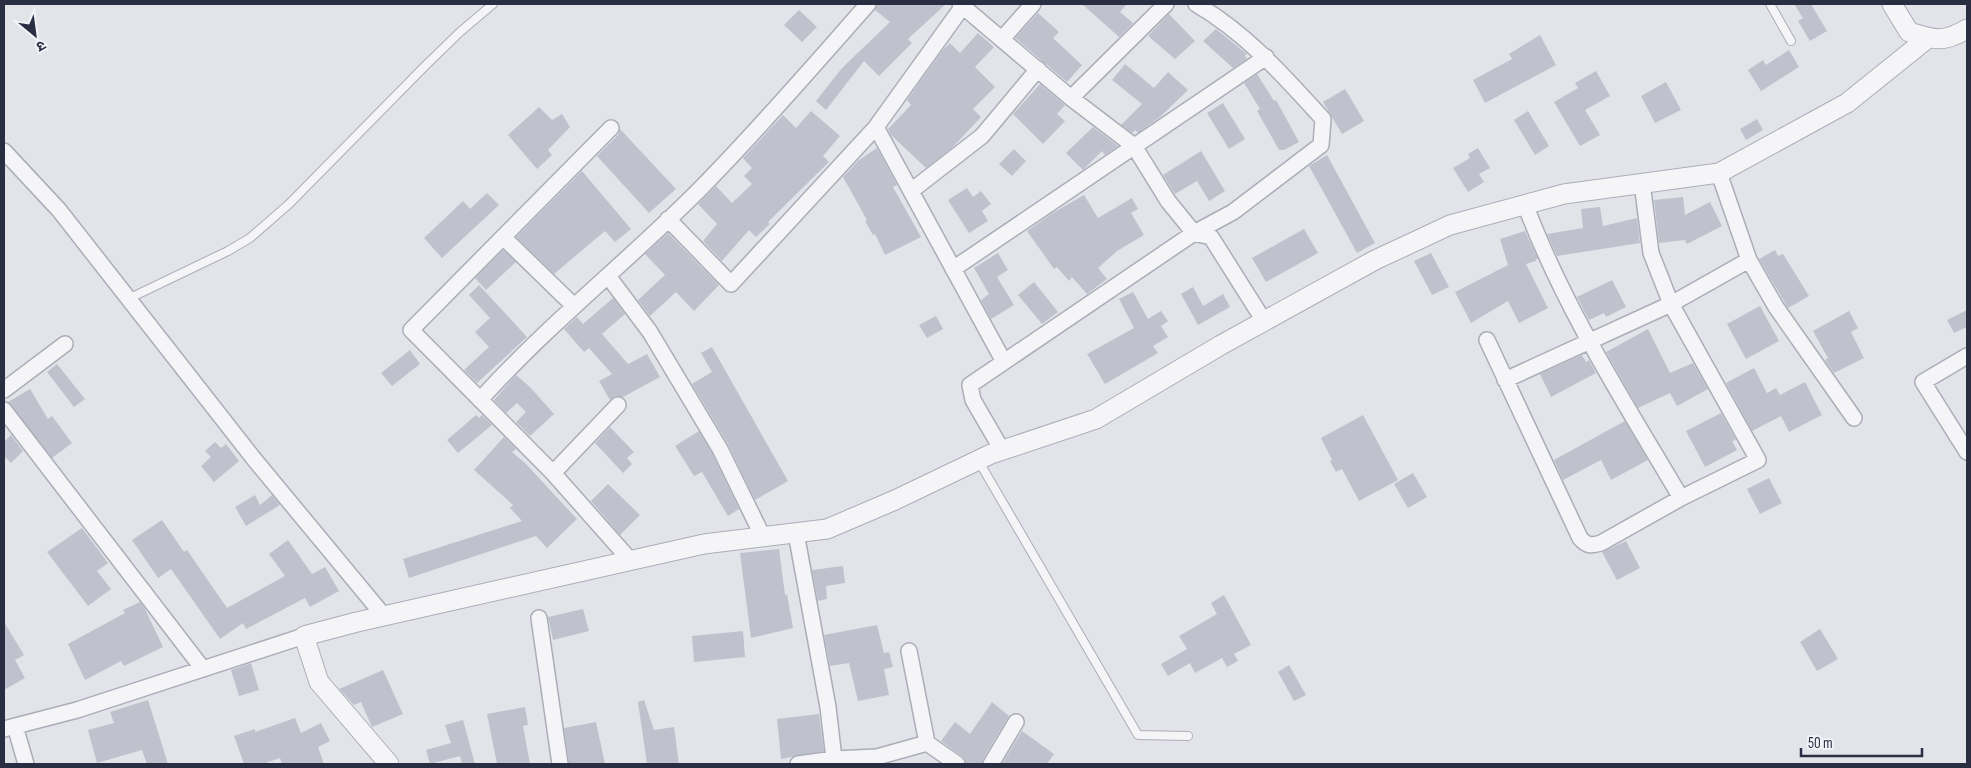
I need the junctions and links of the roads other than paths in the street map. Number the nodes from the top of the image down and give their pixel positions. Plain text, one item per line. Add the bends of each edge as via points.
1 (493, 4) edge
2 (868, 4) edge
3 (1033, 4) edge
4 (1166, 4) edge
5 (1196, 4) edge
6 (1770, 4) edge
7 (1892, 4) edge
8 (962, 5) edge
9 (1967, 29) edge
10 (1928, 38) junction
11 (1002, 39) junction
12 (1791, 41) dead end
13 (1266, 57) junction
14 (1038, 69) junction
15 (1071, 98) junction
16 (876, 127) junction
17 (611, 128) dead end
18 (1134, 146) junction
19 (4, 151) edge
20 (1720, 173) junction
21 (1642, 183) junction
22 (910, 191) junction
23 (1525, 204) junction
24 (668, 219) junction
25 (1194, 233) junction
26 (503, 237) junction
27 (1749, 260) junction
28 (953, 269) junction
29 (608, 276) junction
30 (128, 299) junction
31 (1671, 304) junction
32 (574, 306) junction
33 (1264, 321) junction
34 (1487, 340) dead end
35 (1589, 342) junction
36 (65, 344) dead end
37 (1967, 356) edge
38 (1004, 362) junction
39 (1505, 380) junction
40 (4, 390) edge
41 (480, 400) junction
42 (618, 405) dead end
43 (4, 410) edge
44 (1854, 418) dead end
45 (1002, 450) junction
46 (1967, 452) edge
47 (978, 460) junction
48 (553, 474) junction
49 (1681, 498) junction
50 (796, 533) junction
51 (763, 537) junction
52 (631, 561) junction
53 (384, 616) junction
54 (540, 618) dead end
55 (304, 636) junction
56 (909, 651) dead end
57 (203, 669) junction
58 (1016, 722) dead end
59 (9, 727) edge
60 (1188, 736) dead end
61 (927, 743) junction
62 (834, 759) junction
63 (877, 761) edge
64 (26, 764) edge
65 (389, 764) edge
66 (560, 764) edge
67 (798, 764) edge
68 (957, 764) edge
69 (991, 764) edge

1 - 30 lane via 432,59 263,228 228,251
2 - 24 street via 716,172
3 - 11 street
4 - 15 street
5 - 13 street via 1217,16
6 - 12 lane
7 - 10 street via 1909,32
8 - 11 street
8 - 16 street
9 - 10 street via 1951,39
10 - 20 street via 1847,103
11 - 14 street
13 - 18 street
13 - 25 street via 1323,118 1321,145 1233,212
14 - 15 street
14 - 22 street via 982,136
15 - 18 street
16 - 22 street
16 - 24 street via 731,284
17 - 26 street
18 - 25 street via 1168,201
18 - 28 street
19 - 30 street via 59,210
20 - 21 street
20 - 27 street
21 - 23 street via 1564,194
21 - 31 street via 1651,254
22 - 28 street
23 - 33 street via 1450,225 1376,260
23 - 35 street via 1542,250
24 - 29 street
25 - 33 street via 1211,237
25 - 38 street
26 - 32 street
26 - 41 street via 411,330
27 - 31 street
27 - 44 street via 1776,307
28 - 38 street
29 - 32 street
29 - 51 street via 650,332 720,449
30 - 53 street
31 - 35 street
31 - 49 street via 1758,460
32 - 41 street
33 - 45 street via 1096,419
34 - 39 street
35 - 39 street
35 - 49 street
36 - 40 street
37 - 46 street via 1923,382
38 - 45 street via 970,385 973,400
39 - 49 street via 1580,538 1586,544 1601,543
41 - 48 street
42 - 48 street
43 - 57 street
45 - 47 street
47 - 50 street via 827,529
47 - 60 lane via 1138,734
48 - 52 street
50 - 51 street
50 - 62 street via 828,707
51 - 52 street via 704,544
52 - 53 street
53 - 55 street
54 - 66 street
55 - 57 street
55 - 65 street via 319,682
56 - 61 street
57 - 59 street via 77,710
58 - 69 street
59 - 64 street
61 - 63 street
61 - 68 street
62 - 63 street
62 - 67 street

